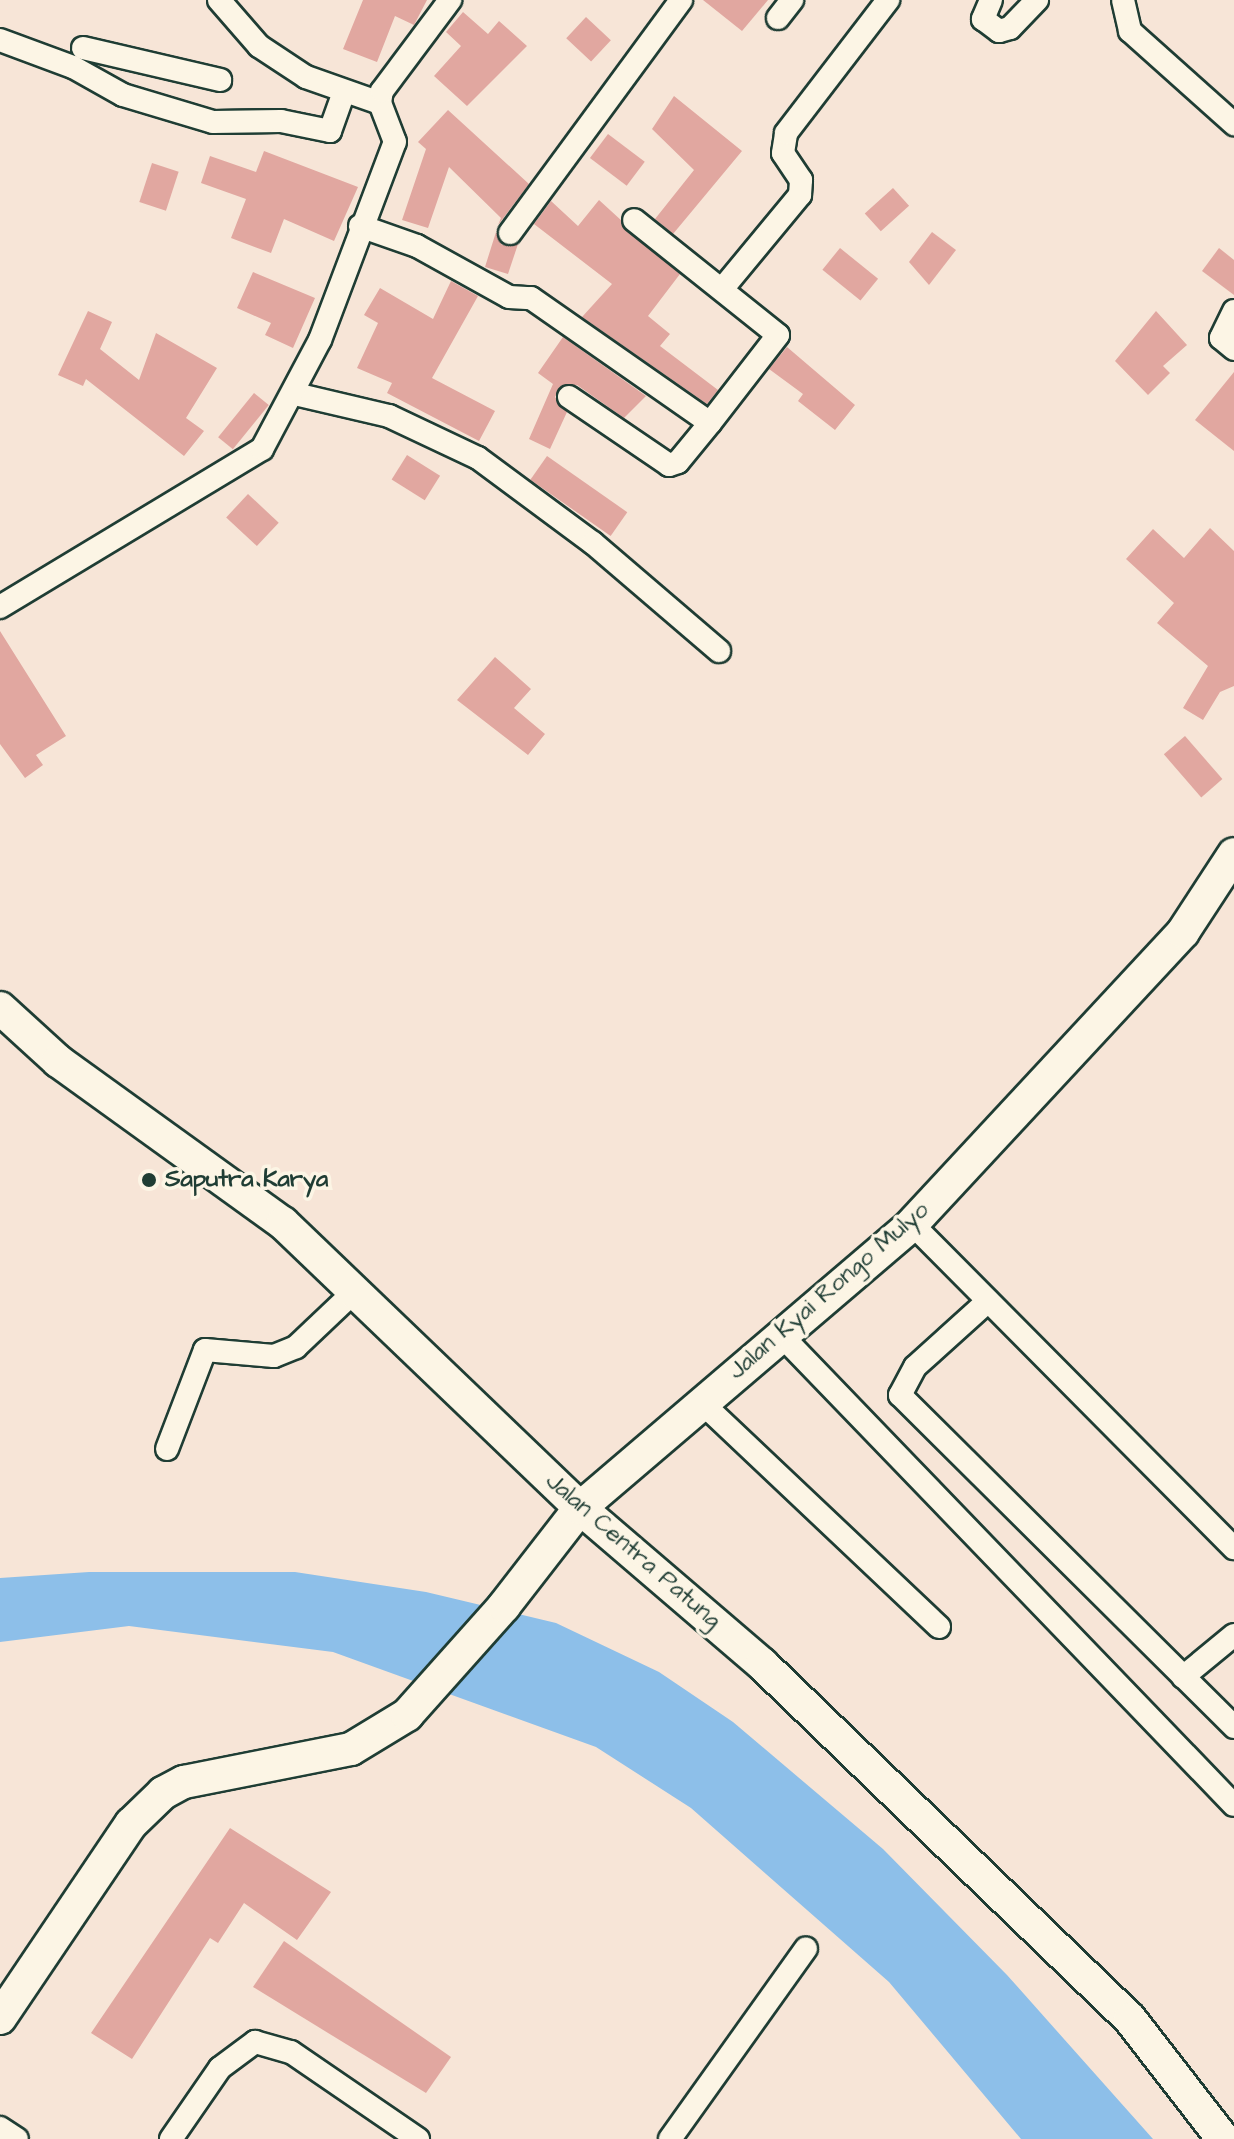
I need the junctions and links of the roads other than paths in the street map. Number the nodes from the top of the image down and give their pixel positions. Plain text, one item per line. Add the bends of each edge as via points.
1 (219, 0) edge
2 (450, 0) edge
3 (681, 0) edge
4 (792, 0) edge
5 (888, 0) edge
6 (991, 0) edge
7 (1037, 0) edge
8 (1123, 0) edge
9 (778, 18) dead end
10 (0, 40) edge
11 (83, 48) dead end
12 (220, 80) dead end
13 (344, 92) junction
14 (380, 103) junction
15 (1234, 124) edge
16 (634, 220) dead end
17 (360, 226) junction
18 (510, 233) dead end
19 (723, 288) junction
20 (1234, 311) edge
21 (1234, 349) edge
22 (295, 394) junction
23 (569, 397) dead end
24 (710, 423) junction
25 (0, 607) edge
26 (719, 651) dead end
27 (1234, 854) edge
28 (0, 1008) edge
29 (912, 1224) junction
30 (356, 1290) junction
31 (988, 1301) junction
32 (782, 1336) junction
33 (700, 1401) junction
34 (167, 1449) dead end
35 (580, 1508) junction
36 (1234, 1548) edge
37 (939, 1627) dead end
38 (1234, 1635) edge
39 (1183, 1677) junction
40 (1234, 1727) edge
41 (1234, 1805) edge
42 (806, 1948) dead end
43 (0, 2018) edge
44 (0, 2128) edge
45 (17, 2139) edge
46 (171, 2139) edge
47 (418, 2139) edge
48 (670, 2139) edge
49 (1223, 2139) edge

1 - 13 street via 259,46 306,77
2 - 14 street via 391,73
3 - 18 street
4 - 9 street
5 - 19 street via 786,133 783,153 801,180 800,195
6 - 7 street via 983,19 999,31 1010,28
8 - 15 street via 1130,31
10 - 13 street via 73,67 123,95 213,122 281,121 330,131
11 - 12 street
13 - 14 street
14 - 17 street via 395,142
16 - 19 street
17 - 22 street
17 - 24 street via 417,246 509,297 531,298
19 - 24 street via 778,335
20 - 21 street via 1221,338
22 - 25 street via 262,449 240,466
22 - 26 street via 389,416 478,458 593,543
23 - 24 street via 669,465 678,462
27 - 29 street, Jalan Kyai Rongo Mulyo via 1183,932
28 - 30 street, Jalan Centra Patung via 58,1061 283,1223
29 - 31 street
29 - 32 street, Jalan Kyai Rongo Mulyo
30 - 34 street via 296,1347 274,1356 205,1350
30 - 35 street, Jalan Centra Patung
31 - 36 street
31 - 39 street via 915,1367 900,1395
32 - 33 street, Jalan Kyai Rongo Mulyo
32 - 41 street
33 - 35 street, Jalan Kyai Rongo Mulyo
33 - 37 street
35 - 43 street, Jalan Kyai Rongo Mulyo via 429,1692 381,1735 351,1749 184,1782 163,1793 131,1824
35 - 49 street, Jalan Centra Patung via 762,1664 1097,1986 1171,2064
38 - 39 street
39 - 40 street
42 - 48 street
44 - 45 street
46 - 47 street via 220,2068 255,2042 291,2052

